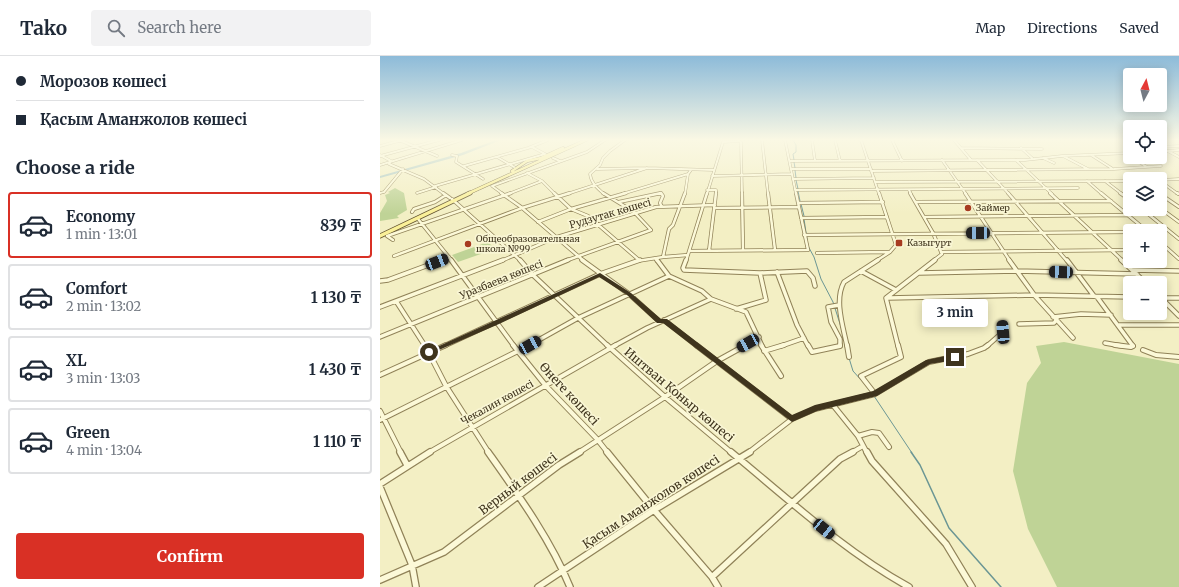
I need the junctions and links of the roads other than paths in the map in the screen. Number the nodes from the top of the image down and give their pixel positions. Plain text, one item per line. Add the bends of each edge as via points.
1 (392, 165) edge
2 (468, 165) edge
3 (507, 165) edge
4 (511, 165) edge
5 (522, 165) edge
6 (527, 165) edge
7 (533, 165) edge
8 (550, 165) edge
9 (600, 165) edge
10 (716, 165) edge
11 (740, 165) edge
12 (766, 165) edge
13 (791, 165) edge
14 (869, 165) edge
15 (945, 165) edge
16 (981, 165) edge
17 (1021, 165) edge
18 (1079, 165) edge
19 (1108, 165) edge
20 (464, 166) joint
21 (1147, 166) joint
22 (1161, 166) dead end
23 (514, 168) dead end
24 (647, 168) junction
25 (403, 169) junction
26 (595, 169) junction
27 (792, 169) junction
28 (1114, 169) junction
29 (691, 170) junction
30 (714, 170) junction
31 (871, 170) junction
32 (949, 170) junction
33 (986, 170) junction
34 (1026, 170) junction
35 (1089, 170) junction
36 (527, 173) junction
37 (476, 174) junction
38 (688, 174) junction
39 (767, 174) junction
40 (792, 174) junction
41 (740, 175) junction
42 (712, 176) junction
43 (498, 177) junction
44 (874, 178) junction
45 (484, 179) dead end
46 (793, 179) junction
47 (1179, 179) edge
48 (1167, 180) edge
49 (1174, 180) junction
50 (542, 181) junction
51 (1087, 181) junction
52 (1105, 181) junction
53 (1123, 181) edge
54 (875, 182) junction
55 (957, 182) junction
56 (996, 182) junction
57 (1039, 182) junction
58 (1179, 183) edge
59 (592, 184) junction
60 (1167, 185) edge
61 (435, 186) junction
62 (961, 188) junction
63 (1002, 188) junction
64 (1046, 188) junction
65 (1078, 188) dead end
66 (878, 189) junction
67 (707, 190) junction
68 (795, 190) junction
69 (909, 190) junction
70 (380, 193) edge
71 (418, 193) dead end
72 (1179, 194) edge
73 (504, 195) junction
74 (1123, 195) edge
75 (558, 196) junction
76 (449, 197) junction
77 (609, 197) junction
78 (1167, 199) edge
79 (1016, 201) junction
80 (1059, 201) junction
81 (1111, 201) junction
82 (619, 202) junction
83 (882, 202) junction
84 (916, 202) junction
85 (971, 202) junction
86 (798, 203) junction
87 (681, 205) junction
88 (702, 205) junction
89 (662, 207) junction
90 (715, 207) junction
91 (771, 207) junction
92 (799, 207) junction
93 (1179, 207) edge
94 (522, 208) junction
95 (741, 208) junction
96 (571, 209) junction
97 (464, 210) junction
98 (1123, 211) edge
99 (412, 212) dead end
100 (635, 213) junction
101 (1167, 213) edge
102 (1123, 215) edge
103 (924, 216) junction
104 (981, 216) junction
105 (1030, 216) junction
106 (1074, 216) junction
107 (1129, 216) edge
108 (1151, 216) edge
109 (887, 217) junction
110 (801, 218) junction
111 (418, 219) dead end
112 (538, 222) junction
113 (1179, 222) edge
114 (479, 223) junction
115 (596, 224) junction
116 (1139, 224) edge
117 (422, 225) junction
118 (380, 232) edge
119 (1044, 232) junction
120 (1092, 232) junction
121 (1123, 232) edge
122 (893, 233) junction
123 (933, 233) junction
124 (993, 233) junction
125 (804, 235) junction
126 (380, 236) edge
127 (557, 237) junction
128 (1179, 239) edge
129 (393, 240) dead end
130 (435, 240) junction
131 (618, 242) junction
132 (1168, 249) edge
133 (709, 250) junction
134 (743, 250) junction
135 (775, 250) junction
136 (1060, 250) junction
137 (1112, 250) junction
138 (1123, 250) edge
139 (1004, 251) junction
140 (890, 252) junction
141 (941, 252) junction
142 (688, 253) junction
143 (817, 253) dead end
144 (394, 256) dead end
145 (516, 256) junction
146 (577, 256) junction
147 (449, 257) junction
148 (663, 257) junction
149 (656, 259) junction
150 (1179, 259) edge
151 (639, 260) junction
152 (1132, 270) junction
153 (1179, 270) edge
154 (861, 271) junction
155 (1017, 271) junction
156 (777, 272) junction
157 (1076, 272) junction
158 (760, 273) junction
159 (918, 273) junction
160 (600, 274) junction
161 (1137, 274) joint
162 (533, 275) junction
163 (463, 276) junction
164 (670, 276) junction
165 (380, 281) edge
166 (815, 286) dead end
167 (896, 290) junction
168 (629, 294) junction
169 (553, 295) junction
170 (1035, 295) junction
171 (1094, 296) junction
172 (1123, 297) edge
173 (478, 298) junction
174 (886, 298) junction
175 (1167, 298) edge
176 (1179, 298) edge
177 (710, 299) junction
178 (396, 301) junction
179 (1167, 305) edge
180 (835, 306) junction
181 (380, 307) edge
182 (736, 309) junction
183 (1111, 315) junction
184 (1179, 316) edge
185 (1053, 317) junction
186 (578, 318) junction
187 (1057, 319) junction
188 (662, 321) junction
189 (497, 323) junction
190 (1002, 323) dead end
191 (412, 324) junction
192 (1019, 324) dead end
193 (1119, 324) junction
194 (1179, 326) edge
195 (380, 337) edge
196 (759, 337) junction
197 (804, 338) junction
198 (1073, 338) dead end
199 (1105, 343) dead end
200 (609, 348) junction
201 (1142, 350) dead end
202 (518, 351) junction
203 (764, 351) junction
204 (429, 352) junction
205 (849, 357) dead end
206 (1179, 357) edge
207 (717, 361) junction
208 (380, 375) edge
209 (781, 376) dead end
210 (446, 386) junction
211 (546, 386) junction
212 (874, 394) junction
213 (665, 397) junction
214 (833, 405) junction
215 (380, 411) edge
216 (382, 419) edge
217 (792, 419) junction
218 (471, 426) junction
219 (858, 436) junction
220 (597, 439) junction
221 (863, 446) junction
222 (889, 447) dead end
223 (739, 458) junction
224 (407, 465) junction
225 (380, 485) edge
226 (519, 496) junction
227 (792, 504) junction
228 (654, 510) junction
229 (412, 565) junction
230 (563, 570) junction
231 (712, 576) junction
232 (380, 580) edge
233 (416, 587) edge
234 (538, 587) edge
235 (570, 587) edge
236 (718, 587) edge
237 (909, 587) edge
238 (972, 587) edge

1 - 25 street, Иштван Коныр көшесі
2 - 20 street
3 - 37 street
4 - 23 street
5 - 43 main road
6 - 43 main road
7 - 76 main road
8 - 36 street
9 - 26 street
10 - 30 street
11 - 41 street
12 - 39 street
13 - 27 street
14 - 31 street
15 - 32 street
16 - 33 street
17 - 34 street
18 - 35 street
19 - 28 street
20 - 37 street
21 - 22 street
21 - 28 street via 1148,168
24 - 26 street
24 - 29 street
24 - 59 street
25 - 61 street, Иштван Коныр көшесі
25 - 70 street via 384,192
26 - 59 street via 590,174
27 - 31 street
27 - 40 street
28 - 35 street
29 - 30 street
29 - 38 street
30 - 42 street
31 - 32 street
31 - 44 street
32 - 33 street
32 - 55 street
33 - 34 street
33 - 56 street
34 - 35 street
34 - 57 street
36 - 50 street
36 - 73 street via 492,184
37 - 45 street
37 - 61 street
38 - 77 street
38 - 87 street
39 - 40 street
39 - 41 street
39 - 91 street
40 - 46 street
41 - 42 street
41 - 95 street
42 - 67 street
43 - 76 main road
44 - 46 street
44 - 54 street
46 - 68 street
47 - 49 street
48 - 49 street
49 - 58 street
50 - 73 street
50 - 75 street
51 - 52 street
51 - 57 street
51 - 81 street
52 - 53 street
52 - 74 street
54 - 55 street
54 - 66 street
55 - 56 street
55 - 62 street
56 - 57 street
56 - 63 street
57 - 64 street
59 - 75 street
59 - 77 street
60 - 72 street
61 - 71 street
61 - 76 street, Иштван Коныр көшесі
62 - 63 street
62 - 69 street
62 - 85 street
63 - 64 street
63 - 79 street
64 - 65 street
64 - 80 street
66 - 68 street
66 - 69 street
66 - 83 street
67 - 88 street
67 - 90 street via 716,190
68 - 86 street
69 - 84 street
73 - 94 street
73 - 97 street
75 - 94 street
75 - 96 street
76 - 97 street, Иштван Коныр көшесі
76 - 99 street via 414,208
76 - 118 main road
76 - 126 main road
77 - 82 street
77 - 96 street
78 - 93 street
79 - 80 street
79 - 85 street
79 - 105 street
80 - 81 street
80 - 106 street
81 - 98 street
82 - 89 street via 661,193
82 - 100 street
83 - 86 street
83 - 109 street
84 - 85 street
84 - 103 street
85 - 104 street
86 - 92 street
87 - 88 street, Рудзутак көшесі
87 - 89 street, Рудзутак көшесі
87 - 148 street via 669,229
88 - 90 street, Рудзутак көшесі
88 - 142 street
89 - 100 street, Рудзутак көшесі
90 - 95 street, Рудзутак көшесі
90 - 133 street
91 - 92 street, Рудзутак көшесі
91 - 95 street, Рудзутак көшесі
91 - 135 street
92 - 110 street
94 - 112 street
94 - 114 street
95 - 134 street
96 - 112 street
96 - 115 street via 588,216
97 - 114 street, Иштван Коныр көшесі
97 - 117 street
100 - 115 street, Рудзутак көшесі
100 - 131 street, Уразбаева көшесі via 651,230
101 - 113 street
102 - 106 street
103 - 104 street
103 - 123 street
104 - 105 street
104 - 124 street
105 - 106 street
105 - 119 street
106 - 120 street
107 - 116 street
108 - 128 street
109 - 110 street
109 - 122 street
110 - 125 street
111 - 117 street, Өнеге көшесі
112 - 127 street
114 - 130 street
114 - 145 street, Иштван Коныр көшесі
115 - 127 street, Рудзутак көшесі
115 - 131 street
117 - 129 street via 387,236
117 - 130 street, Өнеге көшесі
119 - 120 street
119 - 124 street
119 - 136 street
120 - 121 street
120 - 137 street
122 - 123 street
122 - 125 street
122 - 140 street via 896,245
123 - 124 street
123 - 141 street
124 - 139 street
125 - 135 street via 808,250
127 - 145 street, Рудзутак көшесі
127 - 146 street
130 - 144 street
130 - 147 street, Өнеге көшесі
131 - 146 street, Уразбаева көшесі
131 - 151 street
132 - 150 street
133 - 134 street
133 - 142 street
134 - 135 street
136 - 137 street
136 - 139 street
136 - 157 street
137 - 138 street
137 - 152 street
139 - 141 street
139 - 155 street
140 - 143 street
140 - 154 street
141 - 159 street via 942,254
142 - 148 street
142 - 158 street via 683,268 686,271
145 - 162 street, Иштван Коныр көшесі
145 - 163 street, Рудзутак көшесі
146 - 160 street
146 - 162 street, Уразбаева көшесі
147 - 163 street, Өнеге көшесі
147 - 165 street
148 - 149 street
149 - 151 street
149 - 164 street
151 - 160 street
152 - 153 street
152 - 161 street
154 - 167 street
154 - 180 street via 841,285
155 - 157 street
155 - 159 street
155 - 170 street
156 - 158 street
156 - 166 street via 809,272
156 - 197 street
157 - 161 street
157 - 171 street
158 - 182 street via 766,300
159 - 167 street
160 - 168 street
160 - 169 street
162 - 169 street, Иштван Коныр көшесі
162 - 173 street, Уразбаева көшесі
163 - 173 street, Өнеге көшесі
163 - 178 street, Рудзутак көшесі
164 - 168 street
164 - 177 street via 702,291
167 - 174 street
168 - 186 street
168 - 188 street
169 - 186 street, Иштван Коныр көшесі
169 - 189 street
170 - 171 street
170 - 174 street
170 - 185 street
171 - 172 street
171 - 183 street
173 - 189 street, Өнеге көшесі
173 - 191 street, Уразбаева көшесі
174 - 212 street via 900,359 860,375
175 - 176 street
177 - 182 street
177 - 188 street, Чекалин көшесі
178 - 181 street, Рудзутак көшесі
178 - 191 street
179 - 184 street
180 - 197 street via 828,307 829,316 840,339 840,346 812,352
180 - 205 street
182 - 196 street via 746,312
183 - 185 street
183 - 193 street
185 - 187 street
186 - 200 street, Иштван Коныр көшесі
186 - 202 street
187 - 192 street via 1054,323
187 - 198 street
188 - 200 street, Чекалин көшесі
188 - 207 street
189 - 202 street, Өнеге көшесі
189 - 204 street
190 - 212 street, Қасым Аманжолов көшесі via 1003,332 984,348 929,362
191 - 195 street, Уразбаева көшесі
191 - 204 street
193 - 194 street
193 - 199 street via 1133,347
196 - 203 street
196 - 207 street, Верный көшесі
197 - 203 street
200 - 211 street, Чекалин көшесі
200 - 213 street, Иштван Коныр көшесі
201 - 206 street via 1156,356
202 - 210 street
202 - 211 street, Өнеге көшесі
203 - 209 street
204 - 208 street
204 - 210 street
207 - 213 street, Верный көшесі
207 - 217 street
210 - 216 street
210 - 218 street
211 - 218 street, Чекалин көшесі
211 - 220 street, Өнеге көшесі
212 - 214 street, Қасым Аманжолов көшесі
213 - 220 street, Верный көшесі
213 - 223 street, Иштван Коныр көшесі
214 - 217 street, Қасым Аманжолов көшесі via 815,409
214 - 219 street
215 - 216 street
216 - 224 street
217 - 223 street, Қасым Аманжолов көшесі
218 - 224 street, Чекалин көшесі
218 - 226 street
219 - 221 street
219 - 222 street via 879,433
220 - 226 street, Верный көшесі
220 - 228 street, Өнеге көшесі
221 - 227 street via 840,459
221 - 238 street via 872,461 946,544
223 - 227 street, Иштван Коныр көшесі
223 - 228 street, Қасым Аманжолов көшесі
224 - 225 street, Чекалин көшесі
225 - 229 street
226 - 229 street, Верный көшесі via 444,552
226 - 230 street
227 - 231 street
227 - 237 street, Иштван Коныр көшесі via 834,537
228 - 230 street, Қасым Аманжолов көшесі
228 - 231 street, Өнеге көшесі
229 - 232 street, Верный көшесі
229 - 233 street
230 - 234 street, Қасым Аманжолов көшесі
230 - 235 street
231 - 236 street, Өнеге көшесі

